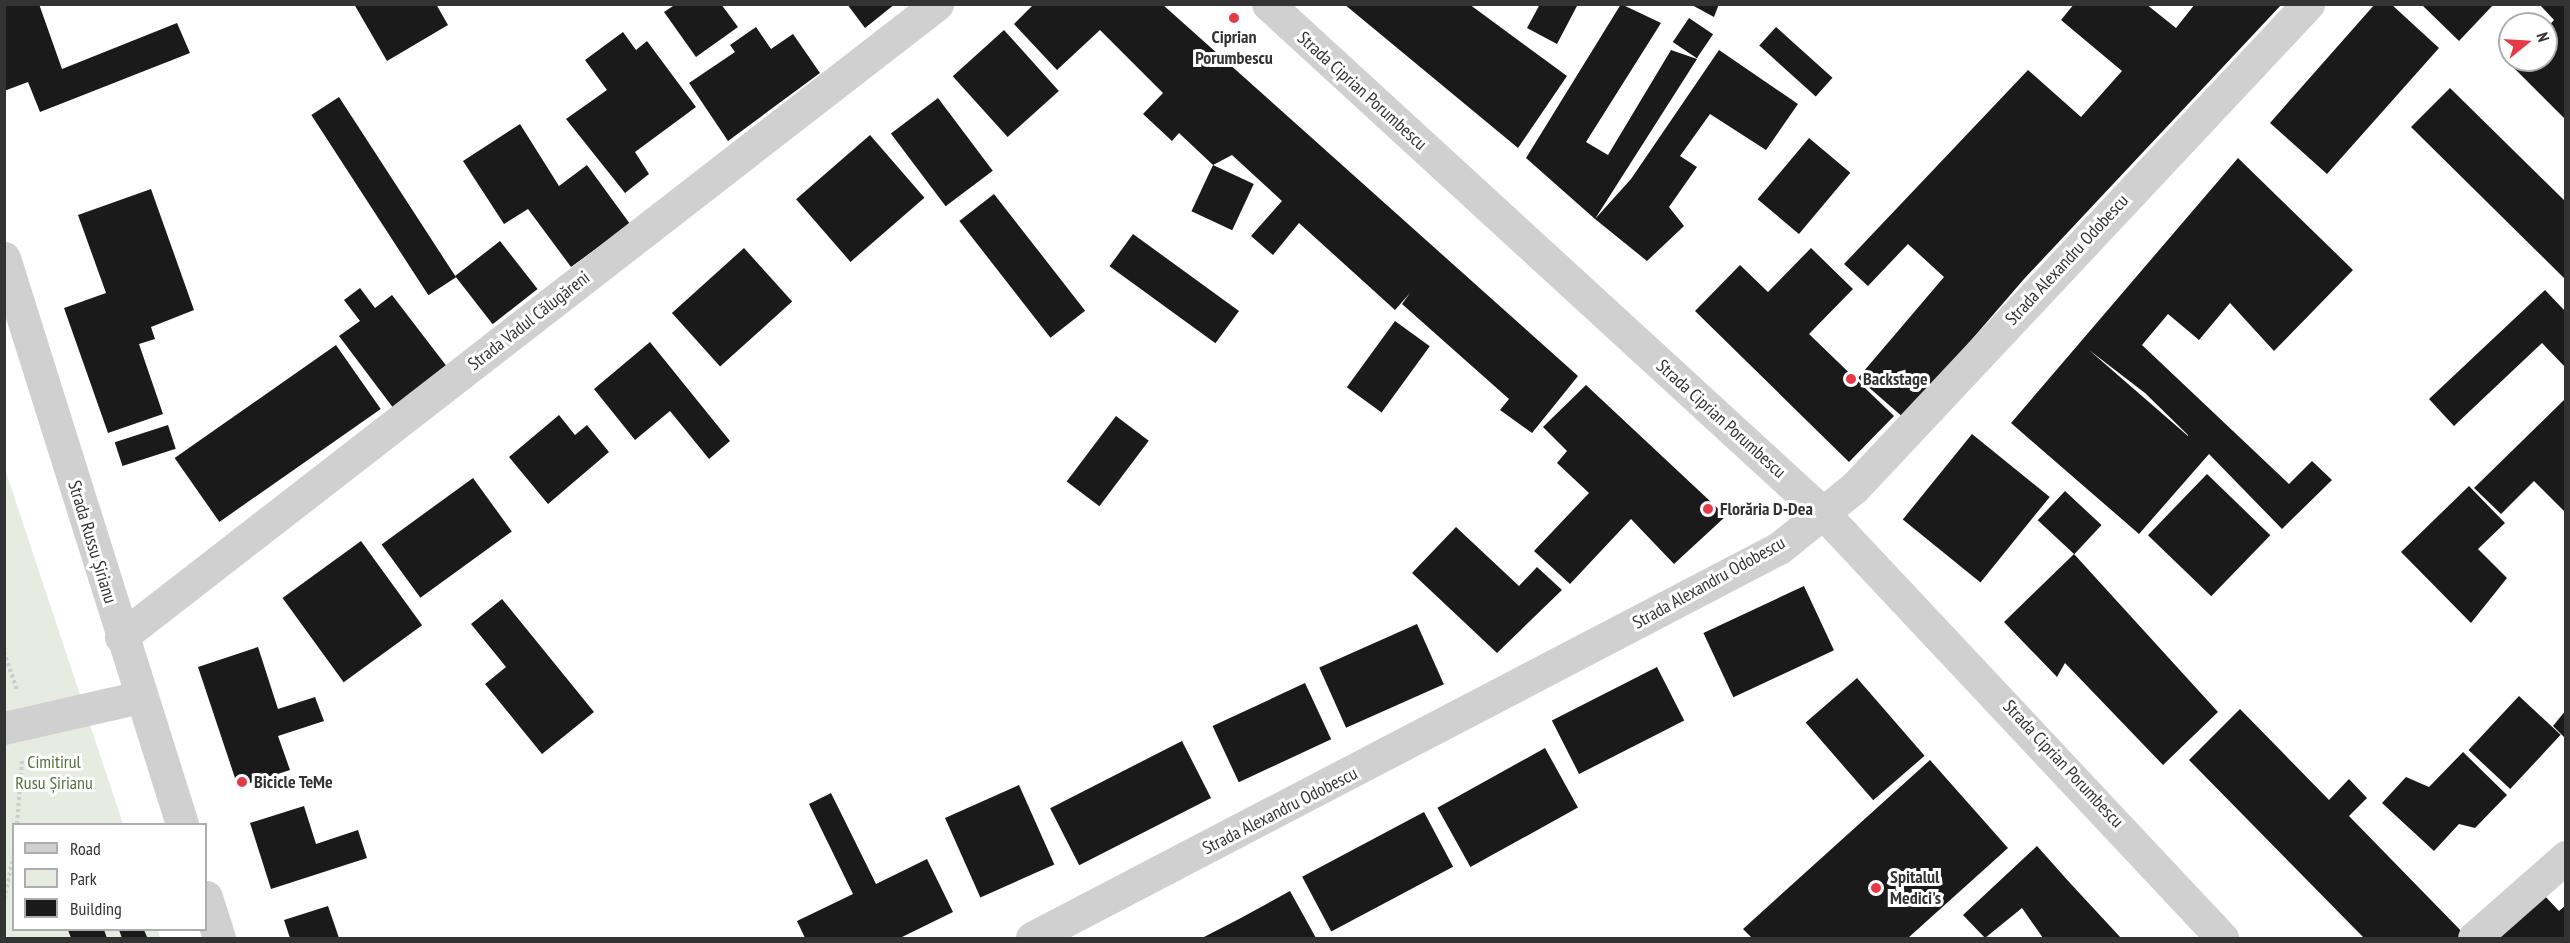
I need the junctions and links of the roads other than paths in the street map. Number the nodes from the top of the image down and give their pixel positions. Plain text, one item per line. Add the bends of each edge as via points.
1 (937, 4) edge
2 (1268, 4) edge
3 (2308, 4) edge
4 (4, 258) edge
5 (1824, 514) junction
6 (121, 637) junction
7 (140, 697) junction
8 (4, 728) edge
9 (181, 823) edge
10 (2565, 857) edge
11 (207, 900) edge
12 (2479, 934) edge
13 (219, 939) edge
14 (1032, 939) edge
15 (2222, 939) edge

1 - 6 street, Strada Vadul Călugăreni
2 - 5 street, Strada Ciprian Porumbescu
3 - 5 street, Strada Alexandru Odobescu
4 - 6 street, Strada Russu Șirianu
5 - 14 street, Strada Alexandru Odobescu via 1779,548
5 - 15 street, Strada Ciprian Porumbescu
6 - 7 street, Strada Russu Șirianu
7 - 8 street
7 - 9 street, Strada Russu Șirianu
10 - 12 street
11 - 13 street

